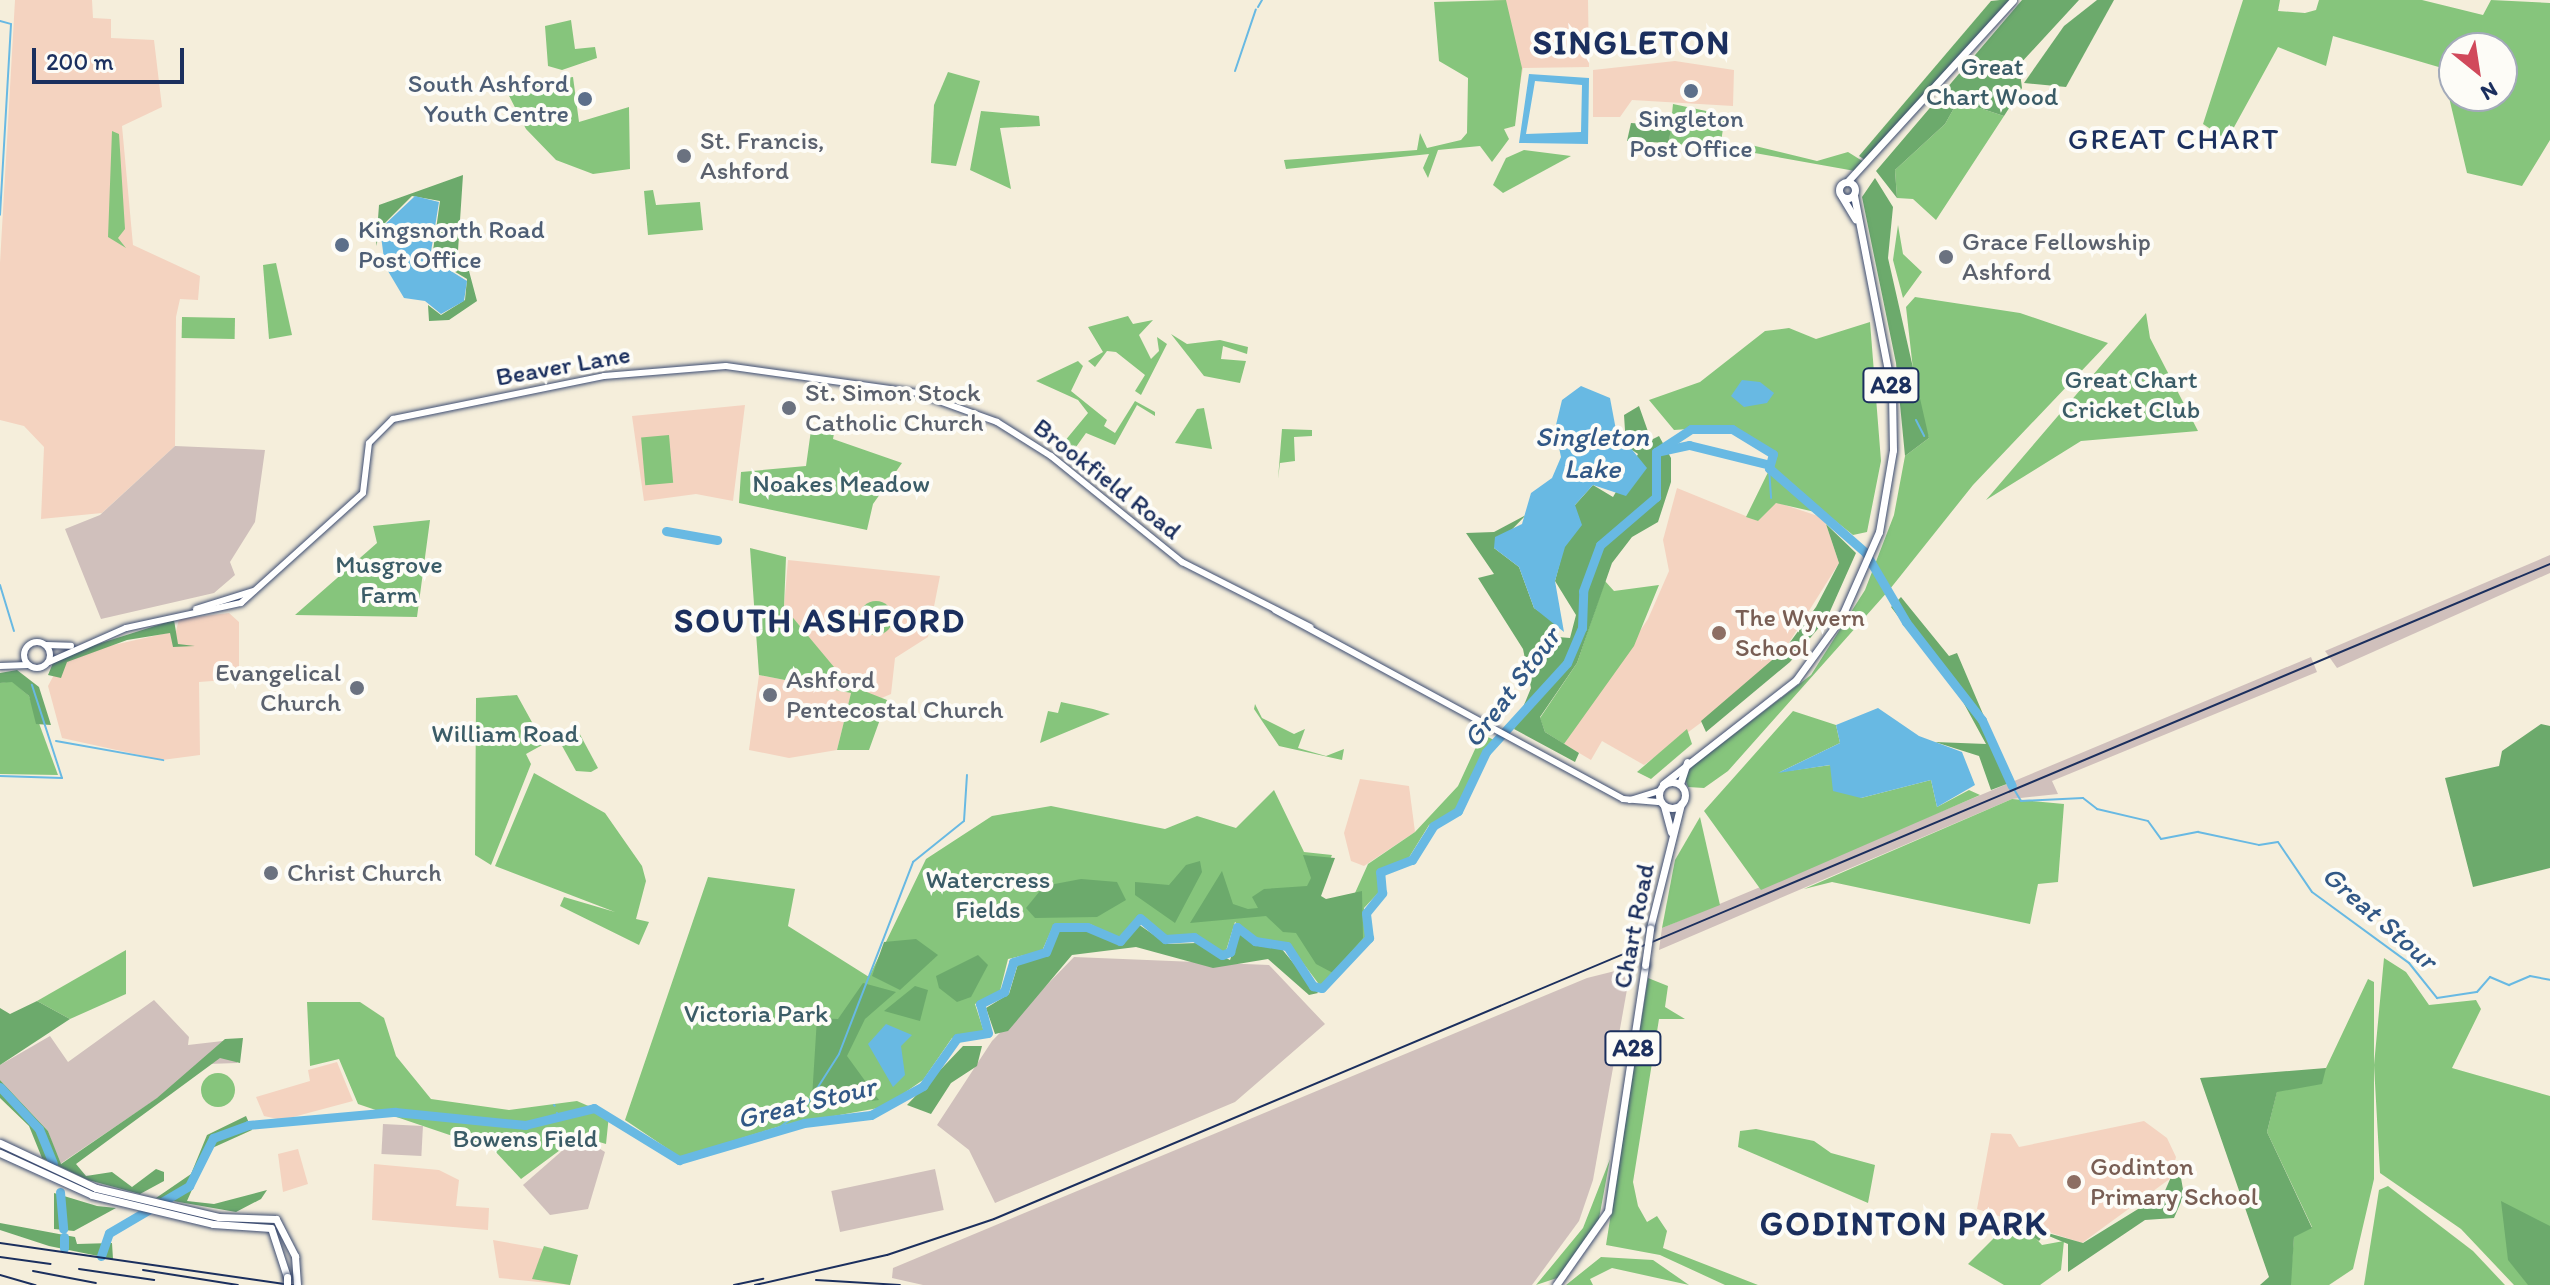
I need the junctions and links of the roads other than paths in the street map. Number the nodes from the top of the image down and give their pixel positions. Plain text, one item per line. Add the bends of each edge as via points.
1 (2013, 0) edge
2 (1865, 168) junction
3 (1847, 182) junction
4 (1854, 193) junction
5 (1842, 197) junction
6 (1856, 221) junction
7 (767, 370) joint
8 (46, 645) junction
9 (74, 646) junction
10 (25, 650) junction
11 (49, 662) junction
12 (4, 665) edge
13 (28, 665) junction
14 (1688, 760) junction
15 (1680, 784) junction
16 (1661, 787) junction
17 (1623, 799) junction
18 (1662, 804) junction
19 (1681, 804) junction
20 (1671, 842) junction
21 (0, 1137) edge
22 (0, 1143) edge
23 (0, 1153) edge
24 (29, 1159) junction
25 (94, 1192) junction
26 (170, 1210) junction
27 (271, 1222) junction
28 (287, 1281) edge
29 (297, 1282) edge
30 (1556, 1285) edge

1 - 2 main road, A28
2 - 3 main road, A28
2 - 4 main road, A28
3 - 4 main road
3 - 5 main road via 1839,187
4 - 5 main road
4 - 6 main road, A28
5 - 6 main road, A28
6 - 14 main road, A28 via 1883,327 1893,420 1885,510 1865,570 1825,643 1786,691 1740,730
7 - 9 main road, Beaver Lane via 726,366 604,376 401,417 373,434 363,493 253,591 233,603
7 - 17 main road, Brookfield Road via 917,393 997,422 1039,446 1182,562
8 - 9 main road
8 - 10 main road
8 - 11 main road
9 - 11 main road
10 - 12 main road
10 - 13 main road
11 - 13 main road
12 - 13 main road
14 - 15 main road
14 - 16 main road, A28
15 - 16 main road
15 - 19 main road, Chart Road
16 - 17 main road
16 - 18 main road, Chart Road
17 - 18 main road, Brookfield Road
18 - 19 main road
18 - 20 main road, Chart Road / A28
19 - 20 main road, Chart Road / A28
20 - 30 main road, Chart Road / A28, bridge via 1650,928 1608,1211
21 - 24 main road
22 - 24 main road
23 - 25 main road via 31,1171
24 - 25 main road
25 - 26 main road
25 - 26 main road via 123,1203
26 - 27 main road
27 - 28 main road
27 - 29 main road via 283,1227

